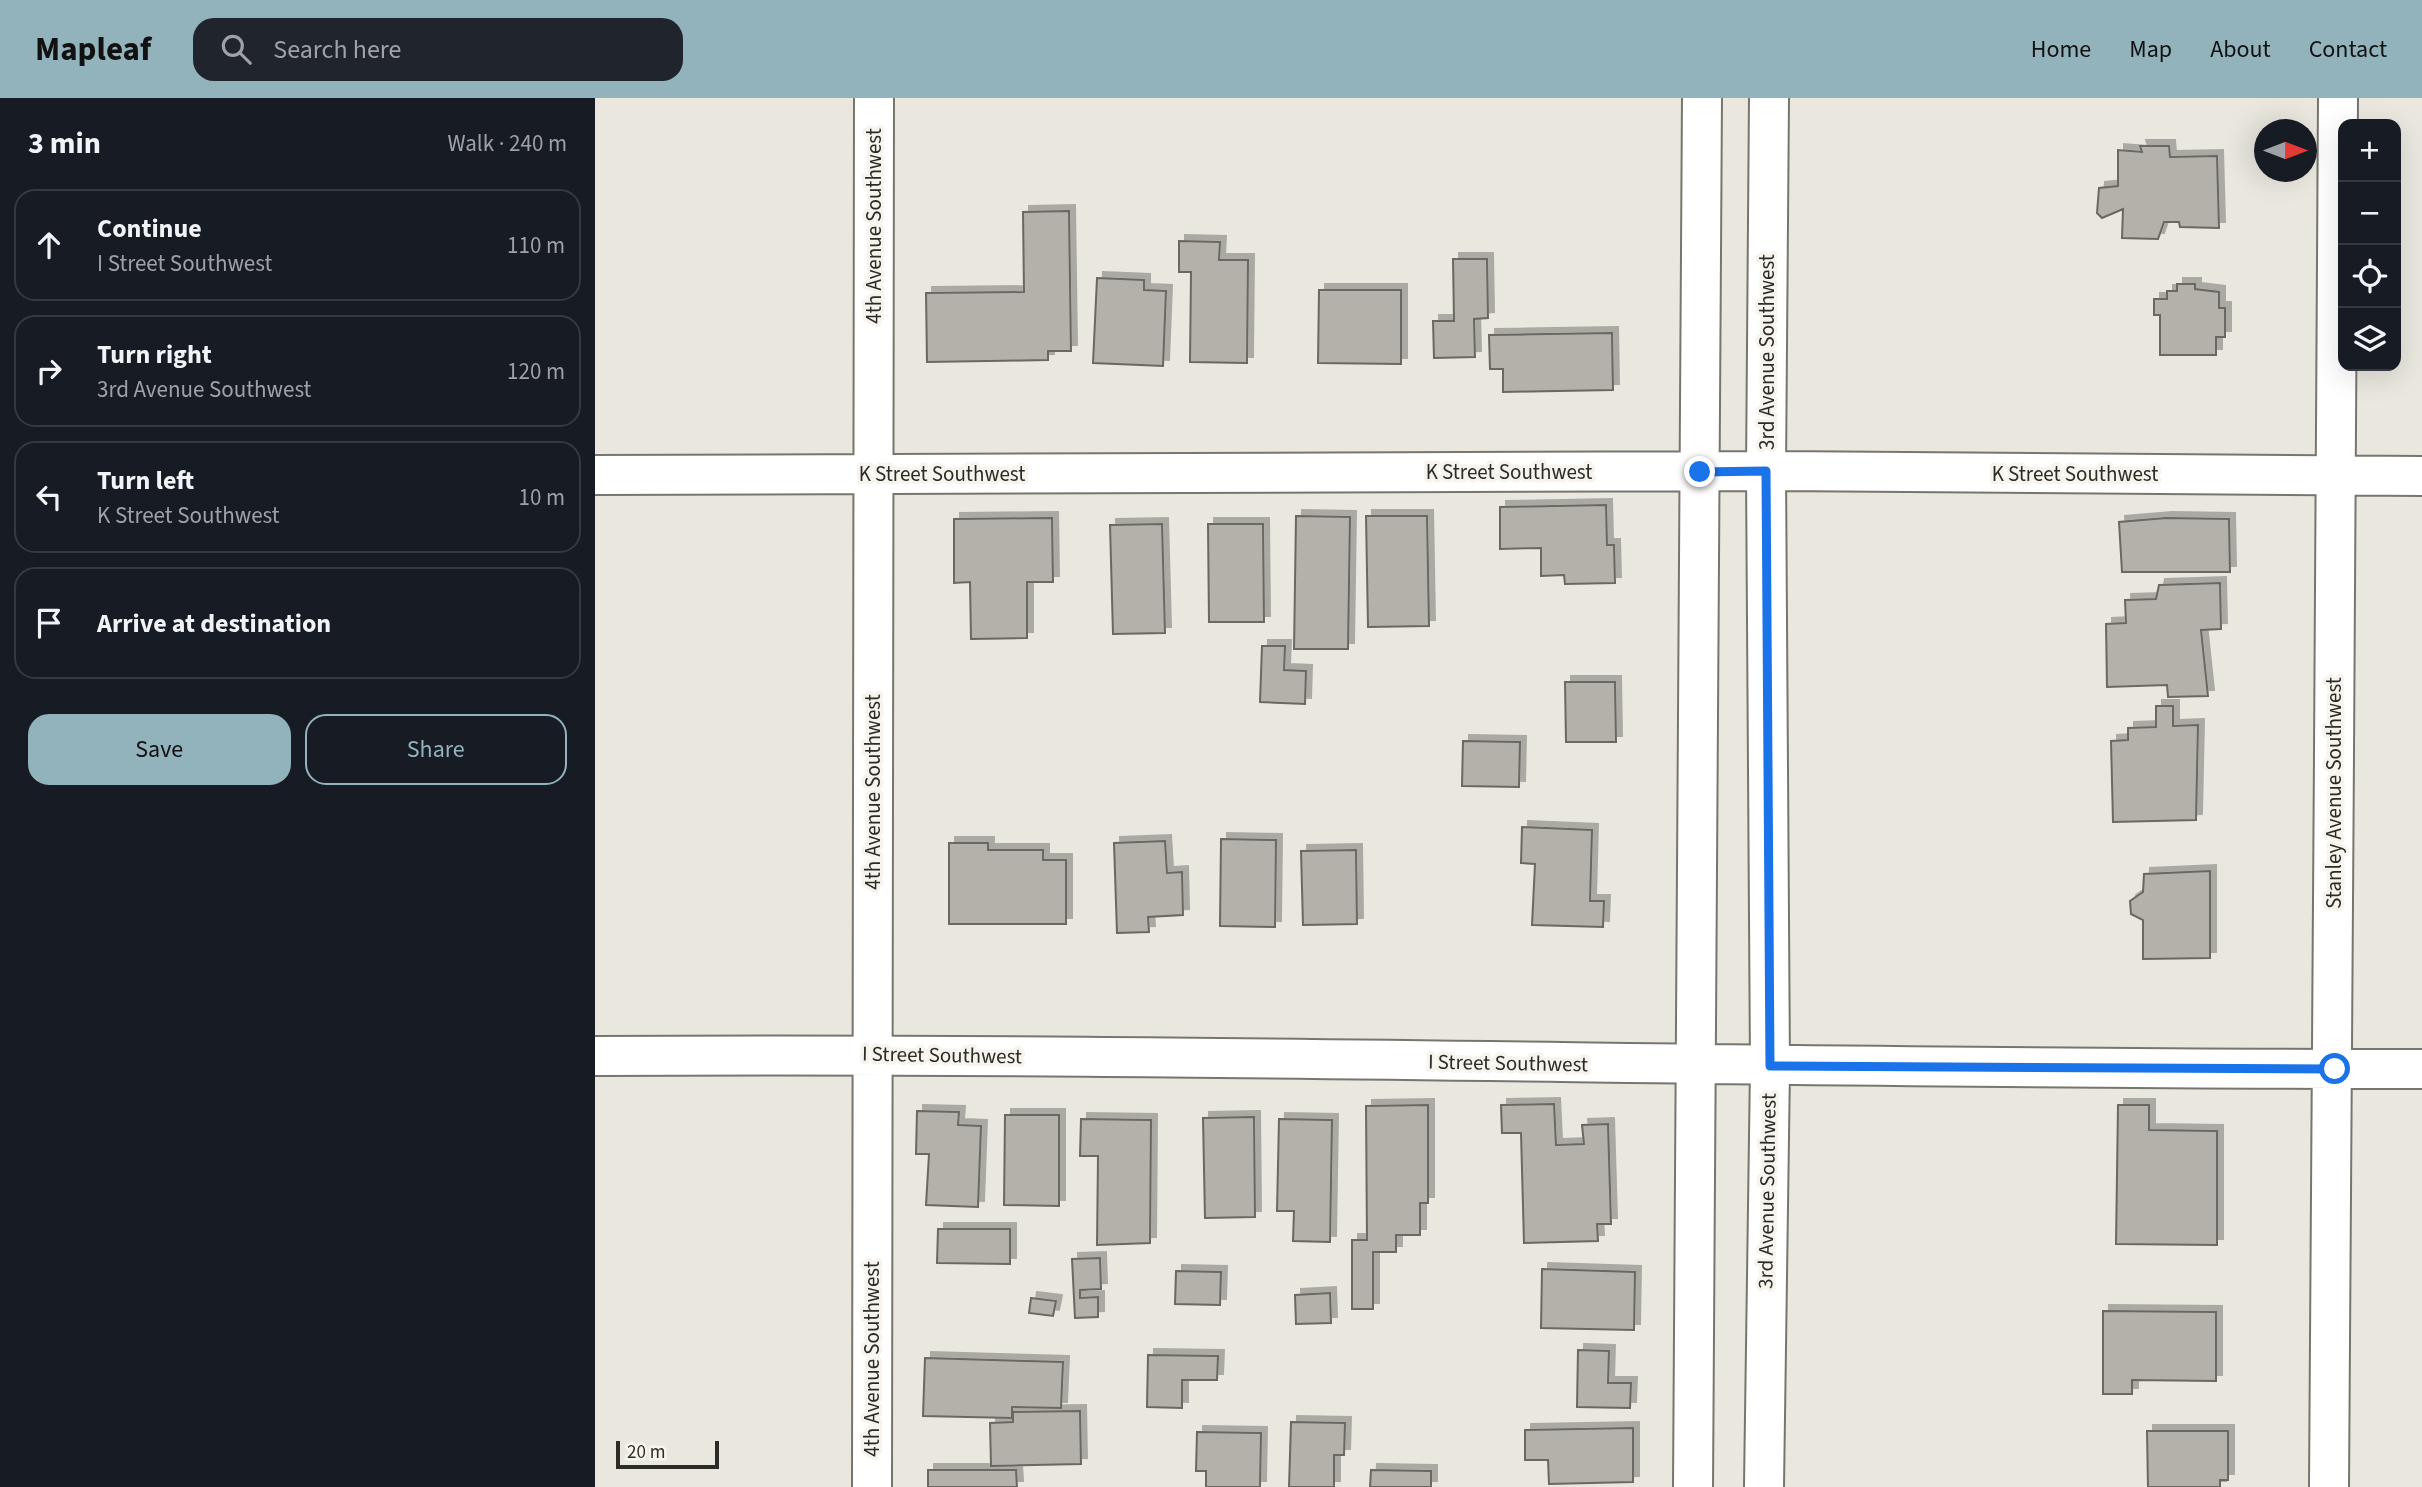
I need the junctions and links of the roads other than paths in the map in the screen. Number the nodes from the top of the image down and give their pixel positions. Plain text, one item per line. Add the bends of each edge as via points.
1 (874, 98) edge
2 (1702, 98) edge
3 (1769, 98) edge
4 (2339, 98) edge
5 (1766, 471) junction
6 (1700, 472) junction
7 (874, 474) junction
8 (595, 475) edge
9 (2333, 476) junction
10 (2422, 476) edge
11 (873, 1054) junction
12 (595, 1056) edge
13 (1696, 1066) junction
14 (1770, 1066) junction
15 (2335, 1069) junction
16 (2422, 1069) edge
17 (872, 1487) edge
18 (1693, 1487) edge
19 (1764, 1487) edge
20 (2329, 1487) edge

1 - 7 street, 4th Avenue Southwest
2 - 6 street
3 - 5 street, 3rd Avenue Southwest
4 - 9 street, Stanley Avenue Southwest
5 - 6 street, K Street Southwest
5 - 9 street, K Street Southwest
5 - 14 street, 3rd Avenue Southwest
6 - 7 street, K Street Southwest
6 - 13 street
7 - 8 street, K Street Southwest
7 - 11 street, 4th Avenue Southwest
9 - 10 street, K Street Southwest
9 - 15 street, Stanley Avenue Southwest
11 - 12 street, I Street Southwest
11 - 13 street, I Street Southwest
11 - 17 street, 4th Avenue Southwest
13 - 14 street, I Street Southwest
13 - 18 street
14 - 15 street, I Street Southwest
14 - 19 street, 3rd Avenue Southwest
15 - 16 street, I Street Southwest
15 - 20 street, Stanley Avenue Southwest

